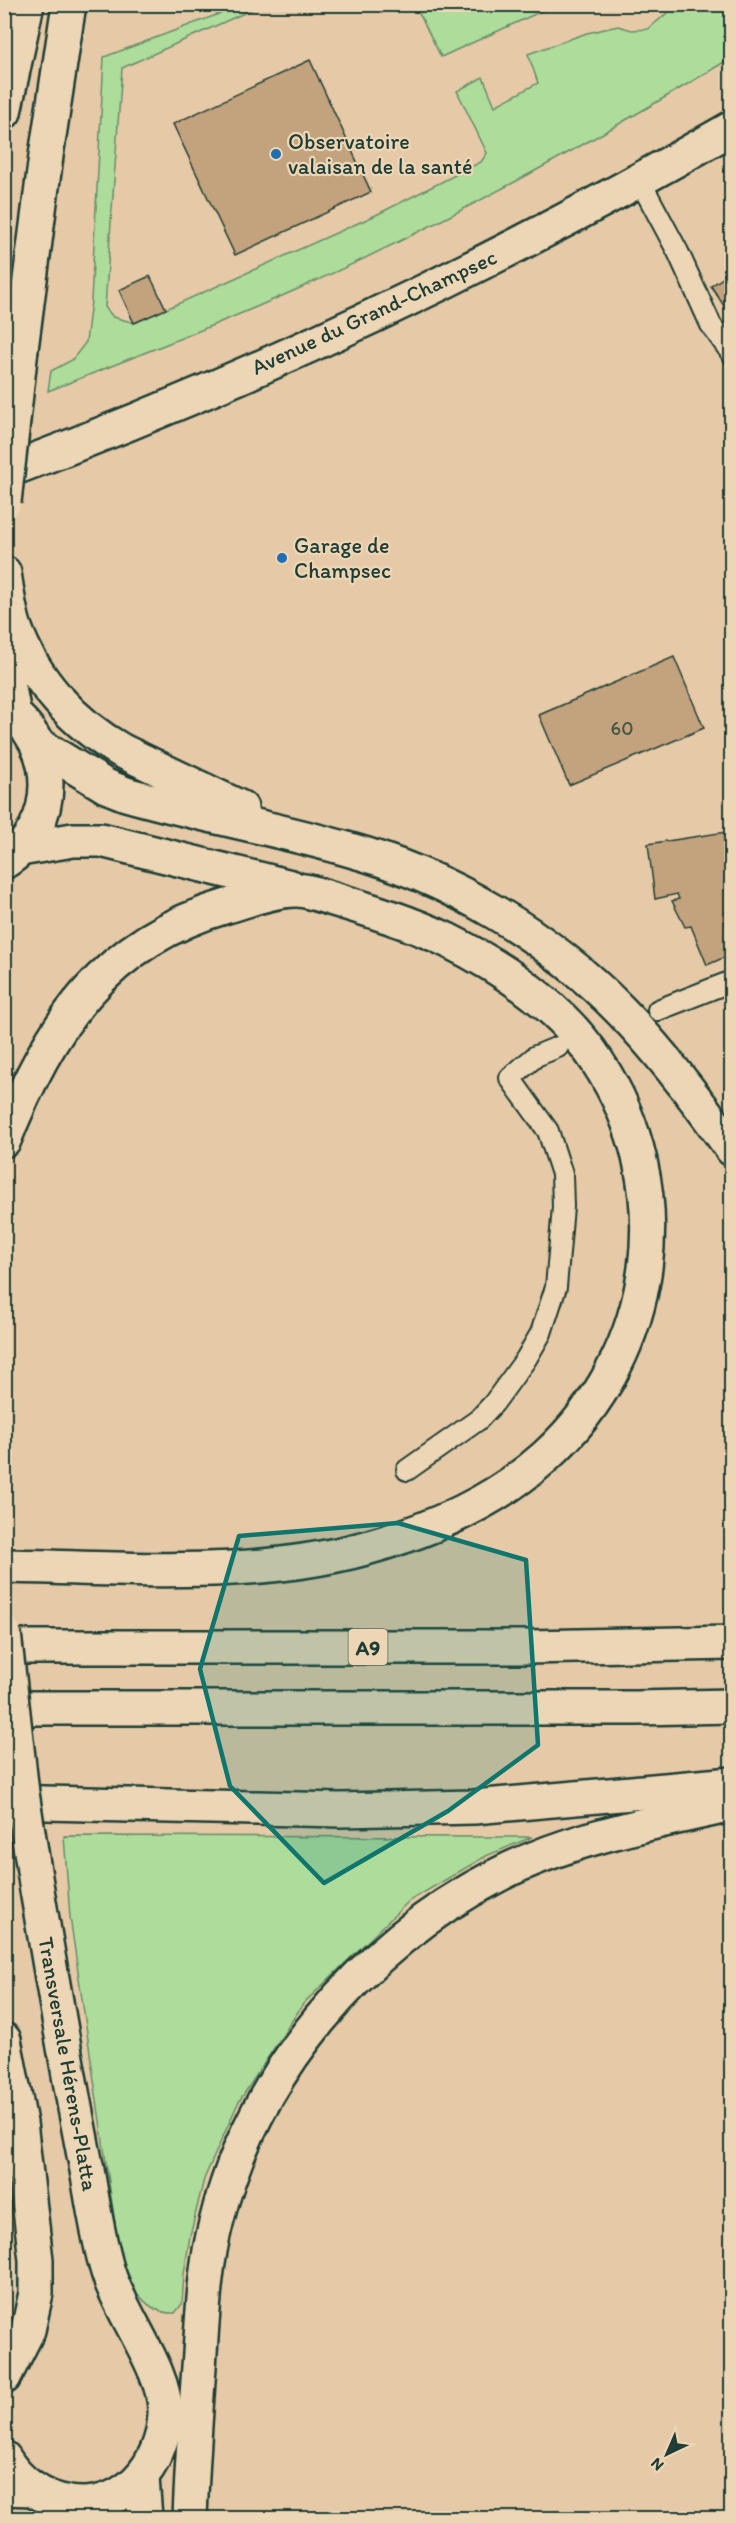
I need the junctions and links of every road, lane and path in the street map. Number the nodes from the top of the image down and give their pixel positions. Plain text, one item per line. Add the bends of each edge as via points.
1 (27, 4) edge
2 (69, 4) edge
3 (4, 112) edge
4 (732, 128) edge
5 (640, 181) junction
6 (732, 354) edge
7 (4, 472) edge
8 (4, 502) edge
9 (6, 582) edge
10 (4, 662) edge
11 (9, 711) edge
12 (39, 745) junction
13 (305, 838) junction
14 (12, 855) edge
15 (298, 889) junction
16 (732, 981) edge
17 (658, 1010) dead end
18 (558, 1047) dead end
19 (4, 1140) edge
20 (732, 1149) edge
21 (408, 1470) dead end
22 (4, 1566) edge
23 (4, 1633) edge
24 (732, 1643) edge
25 (4, 1647) edge
26 (732, 1706) edge
27 (4, 1708) edge
28 (732, 1784) edge
29 (4, 1802) edge
30 (732, 1805) edge
31 (4, 2040) edge
32 (4, 2377) edge
33 (4, 2458) edge
34 (142, 2478) junction
35 (42, 2499) edge
36 (145, 2518) edge
37 (190, 2518) edge

1 - 3 main road
2 - 8 main road, bridge via 46,156
4 - 5 main road, Avenue du Grand-Champsec
5 - 6 lane via 711,325
5 - 7 main road, Avenue du Grand-Champsec via 401,304 92,440
9 - 13 main road via 15,627 33,664 75,718 106,742 141,761
10 - 11 main road
11 - 12 main road
12 - 13 main road via 96,781 126,794
12 - 14 main road via 47,777 46,793 35,829
13 - 20 main road via 399,866 442,885 542,944 622,1012 698,1101
14 - 15 main road via 73,840 101,840
15 - 19 main road via 244,901 184,921 126,955 97,982 44,1052
15 - 22 main road via 409,923 485,961 564,1020 598,1062 630,1129 646,1192 648,1250 631,1333 606,1385 588,1411 545,1457 501,1491 415,1532 351,1552 278,1564 172,1569
16 - 17 lane
18 - 21 lane via 536,1056 510,1078 548,1131 562,1174 560,1262 550,1311 526,1359 494,1403 478,1420
23 - 34 main road, Transversale Hérens-Platta, bridge via 37,1890 73,2103 107,2270 163,2396 160,2444
24 - 25 main road, A9
26 - 27 main road
28 - 29 main road via 474,1807 340,1810
30 - 37 main road via 584,1841 496,1876 441,1909 384,1953 308,2035 255,2118 236,2160 216,2222 204,2288
31 - 32 main road via 20,2123 36,2260 33,2314
33 - 35 main road, Transversale Hérens-Platta via 20,2480
34 - 35 main road, Transversale Hérens-Platta via 112,2498 88,2503
34 - 36 main road

